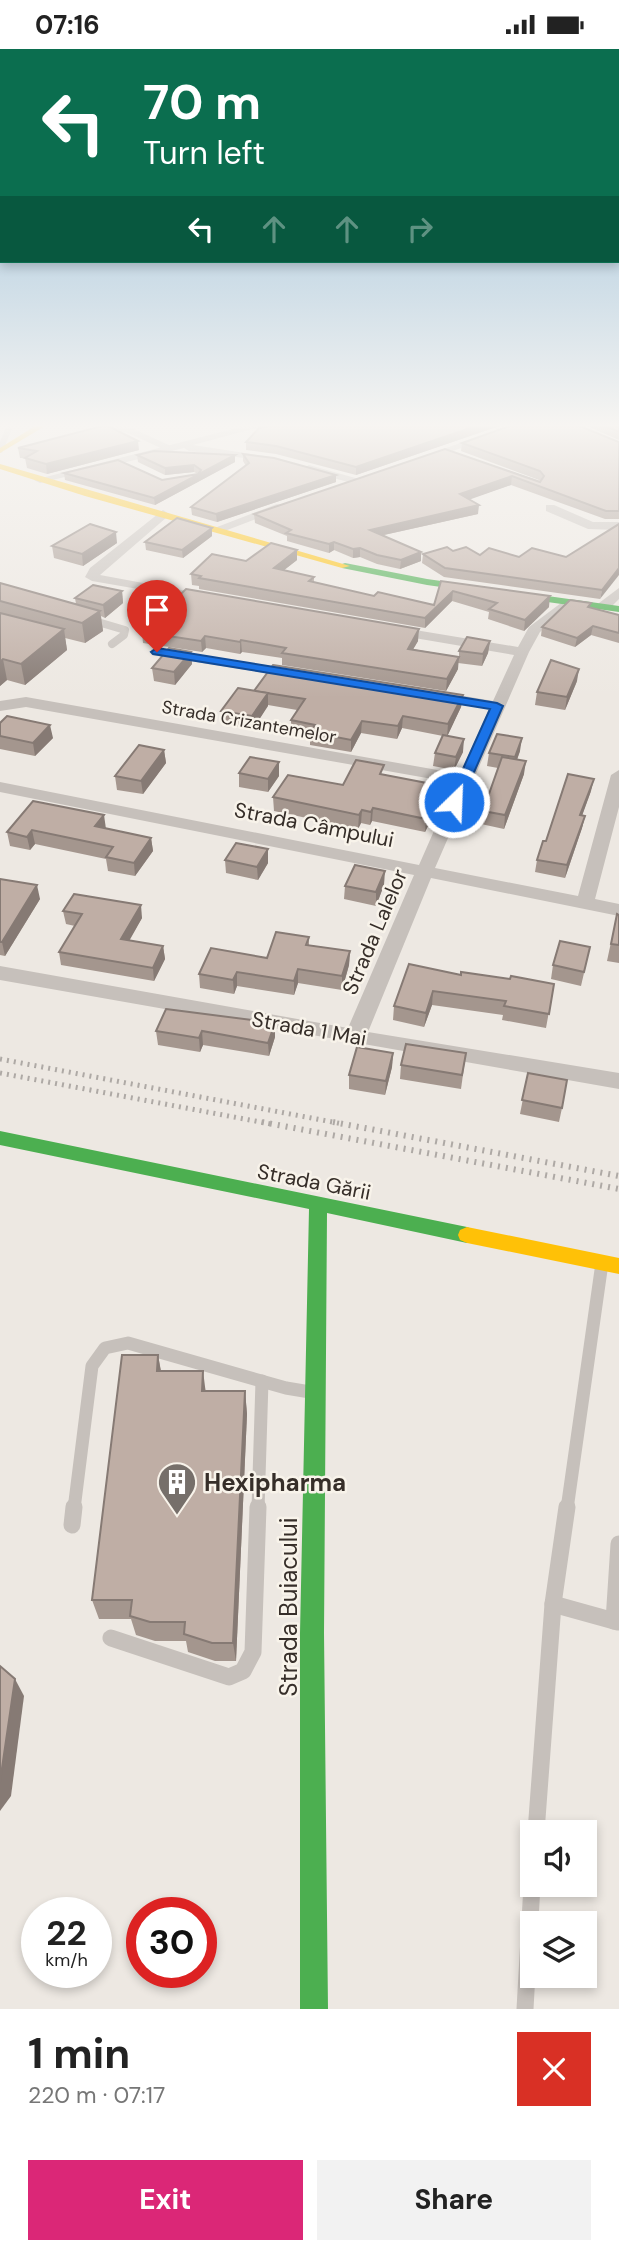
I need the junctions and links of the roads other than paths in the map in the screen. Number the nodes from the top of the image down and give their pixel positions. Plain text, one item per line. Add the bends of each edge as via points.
1 (163, 514) edge
2 (165, 514) edge
3 (260, 514) edge
4 (565, 514) edge
5 (619, 526) edge
6 (218, 529) junction
7 (619, 591) edge
8 (222, 601) edge
9 (561, 607) edge
10 (611, 607) edge
11 (81, 617) edge
12 (370, 626) edge
13 (112, 644) dead end
14 (157, 652) dead end
15 (522, 652) junction
16 (314, 677) edge
17 (419, 694) edge
18 (0, 706) edge
19 (497, 706) junction
20 (619, 775) edge
21 (464, 780) junction
22 (0, 787) edge
23 (425, 871) junction
24 (585, 903) junction
25 (619, 910) edge
26 (0, 973) edge
27 (355, 1037) junction
28 (619, 1081) edge
29 (0, 1138) edge
30 (318, 1205) junction
31 (601, 1263) junction
32 (619, 1266) edge
33 (262, 1381) junction
34 (314, 1392) junction
35 (72, 1525) dead end
36 (619, 1544) edge
37 (553, 1604) junction
38 (616, 1622) edge
39 (111, 1638) dead end
40 (537, 1820) edge
41 (531, 1897) edge
42 (314, 2009) edge
43 (524, 2009) edge

1 - 8 street via 92,577
2 - 6 street
3 - 6 street
4 - 5 street via 592,526
6 - 10 street via 389,575
7 - 10 street
9 - 15 street, Strada Lalelor via 534,630
11 - 13 lane via 125,630
12 - 15 street
14 - 16 street
15 - 19 street, Strada Lalelor
17 - 19 street
18 - 21 street, Strada Crizantemelor via 26,702
19 - 21 street, Strada Lalelor
20 - 24 street
21 - 23 street, Strada Lalelor
22 - 23 street, Strada Câmpului
23 - 24 street, Strada Câmpului
23 - 27 street, Strada Lalelor
24 - 25 street, Strada Câmpului
26 - 27 street, Strada 1 Mai
27 - 28 street, Strada 1 Mai
29 - 30 street, Strada Gării
30 - 31 street, Strada Gării
30 - 34 street, Strada Buiacului
31 - 32 street, Strada Gării
31 - 37 lane
33 - 34 lane
33 - 35 lane via 128,1343 105,1347 92,1366
33 - 39 lane via 253,1652 248,1668 229,1677
34 - 42 street, Strada Buiacului
36 - 38 lane
37 - 38 lane
37 - 40 lane
41 - 43 lane

